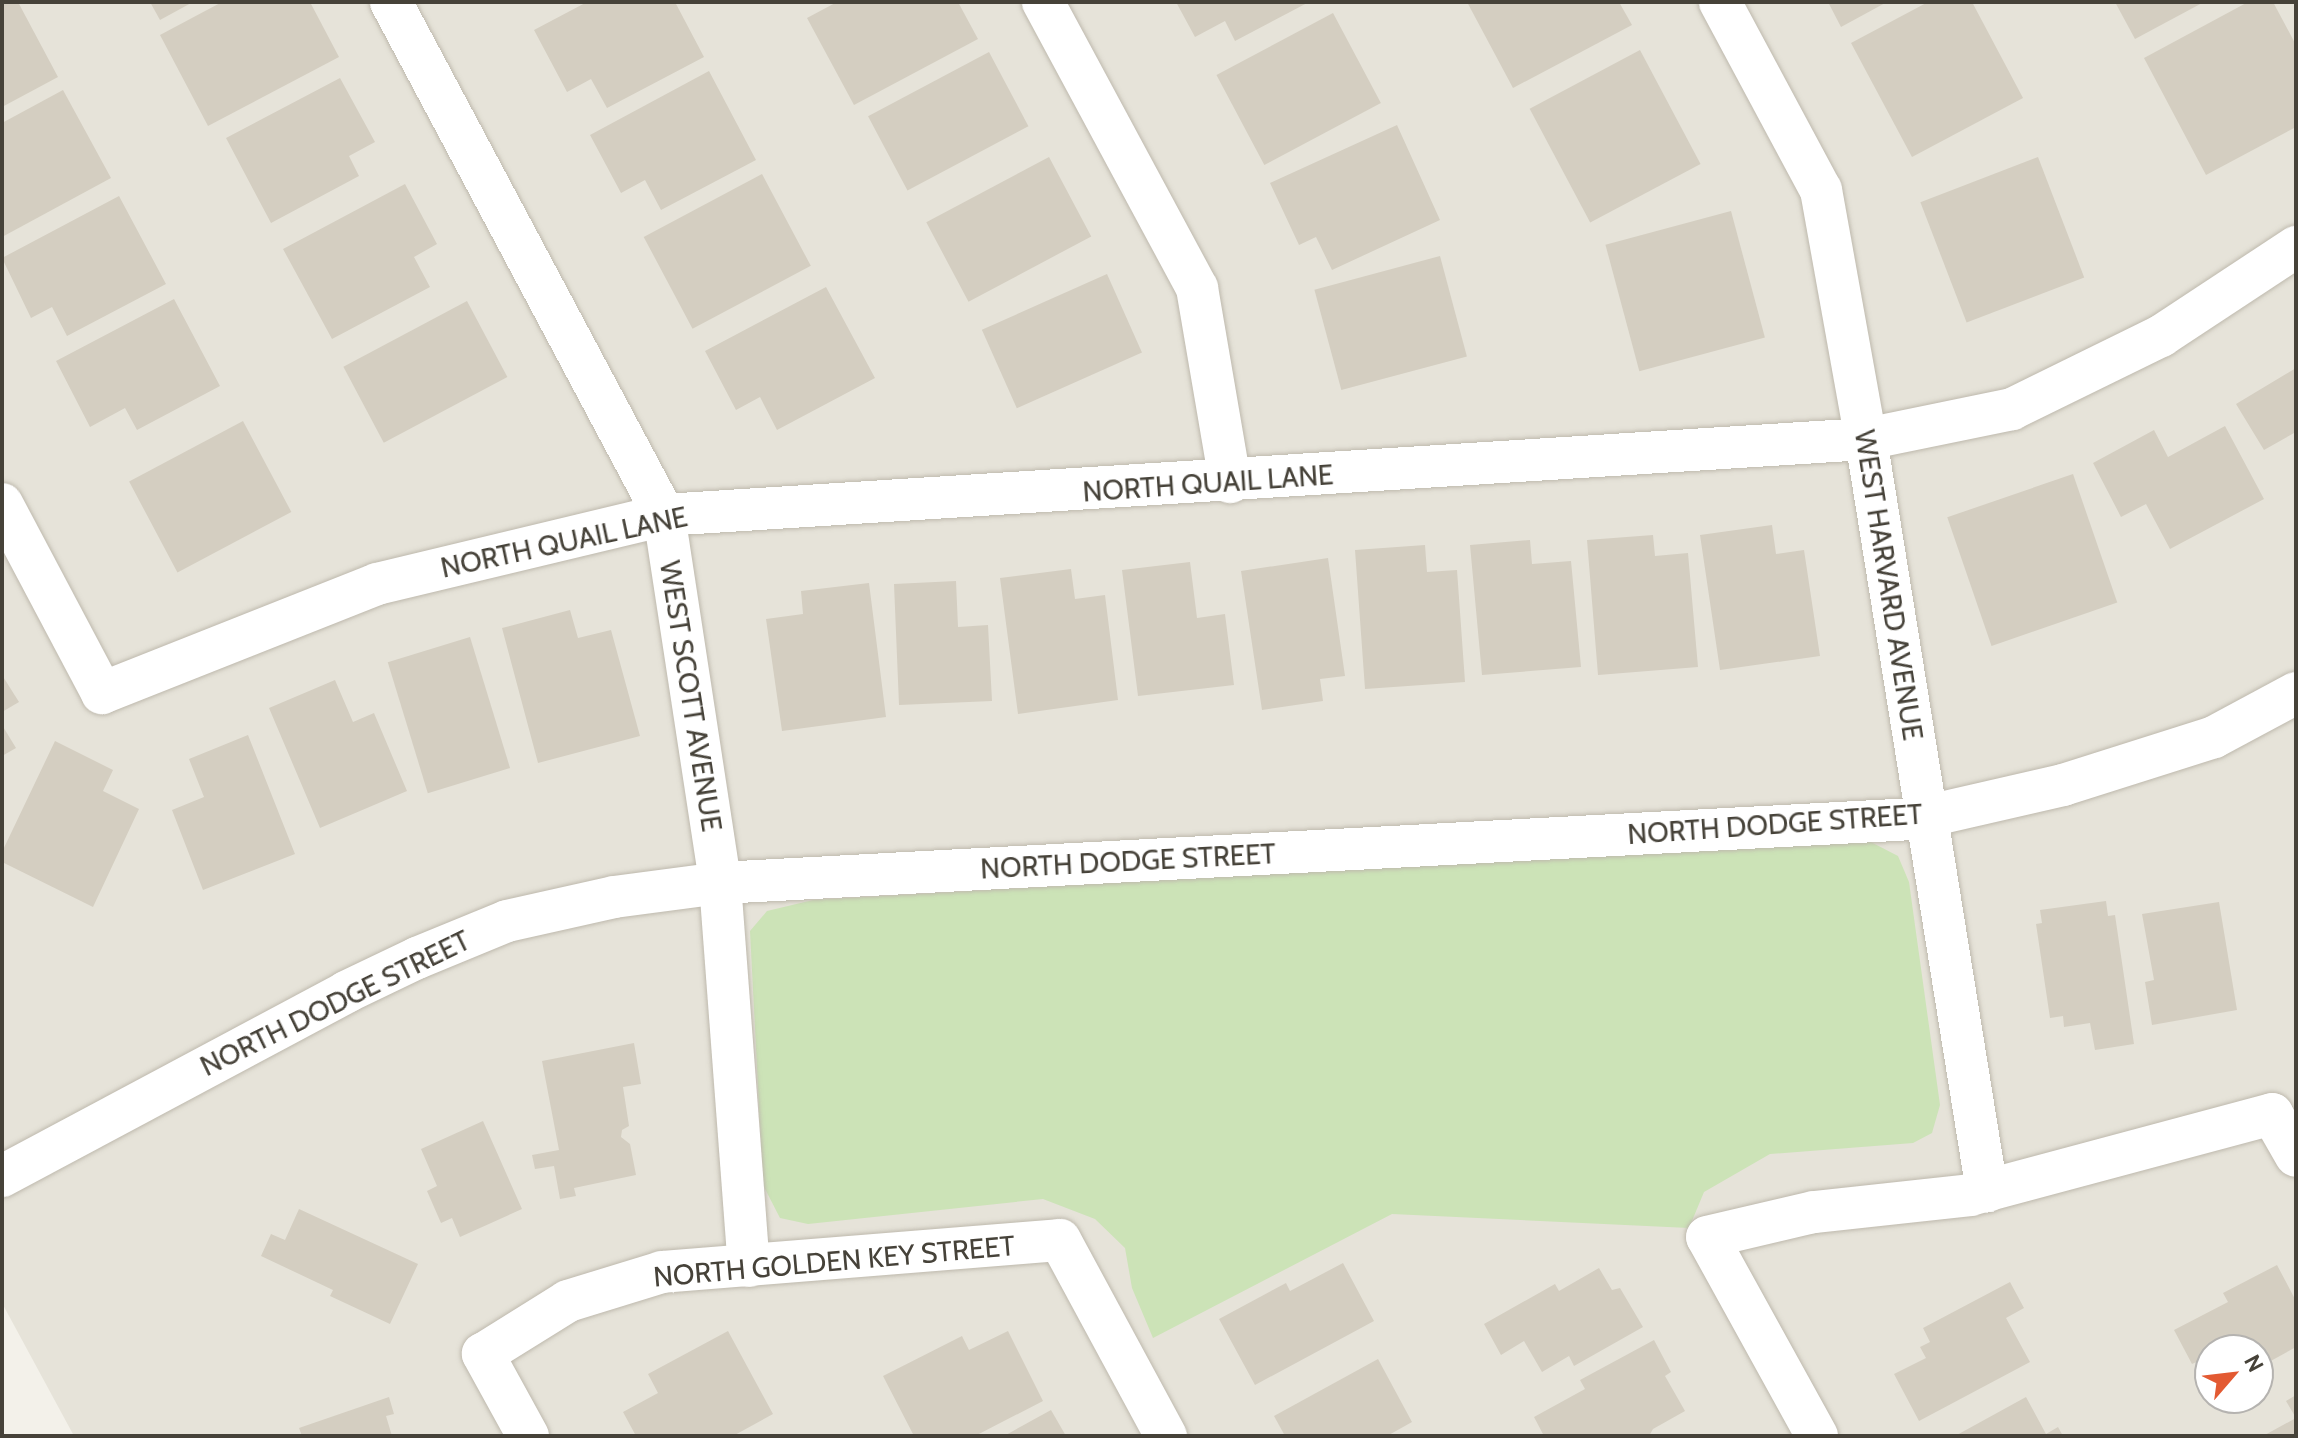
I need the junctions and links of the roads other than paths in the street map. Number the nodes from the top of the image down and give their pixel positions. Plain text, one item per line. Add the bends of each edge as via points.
1 (391, 2) edge
2 (1043, 2) edge
3 (1720, 2) edge
4 (2296, 247) edge
5 (1866, 439) junction
6 (1230, 482) junction
7 (2, 504) edge
8 (664, 515) junction
9 (2296, 693) edge
10 (1926, 816) junction
11 (720, 883) junction
12 (2296, 1156) edge
13 (2, 1176) edge
14 (1987, 1191) junction
15 (749, 1266) junction
16 (528, 1436) edge
17 (1166, 1436) edge
18 (1817, 1436) edge

1 - 8 street, WEST SCOTT AVENUE
2 - 6 street via 1197,288
3 - 5 street, WEST HARVARD AVENUE via 1821,190
4 - 5 street, NORTH QUAIL LANE via 2161,336 2012,409
5 - 6 street, NORTH QUAIL LANE
5 - 10 street, WEST HARVARD AVENUE
6 - 8 street, NORTH QUAIL LANE
7 - 8 street, NORTH QUAIL LANE via 102,693 377,584
8 - 11 street, WEST SCOTT AVENUE
9 - 10 street, NORTH DODGE STREET via 2214,737 2063,785
10 - 11 street, NORTH DODGE STREET
10 - 14 street, WEST HARVARD AVENUE
11 - 13 street, NORTH DODGE STREET via 614,897 507,921 346,992
11 - 15 street, WEST SCOTT AVENUE
12 - 14 street via 2272,1114
14 - 18 street via 1814,1212 1707,1237
15 - 16 street, NORTH GOLDEN KEY STREET via 662,1272 568,1301 483,1354
15 - 17 street, NORTH GOLDEN KEY STREET via 1060,1240

